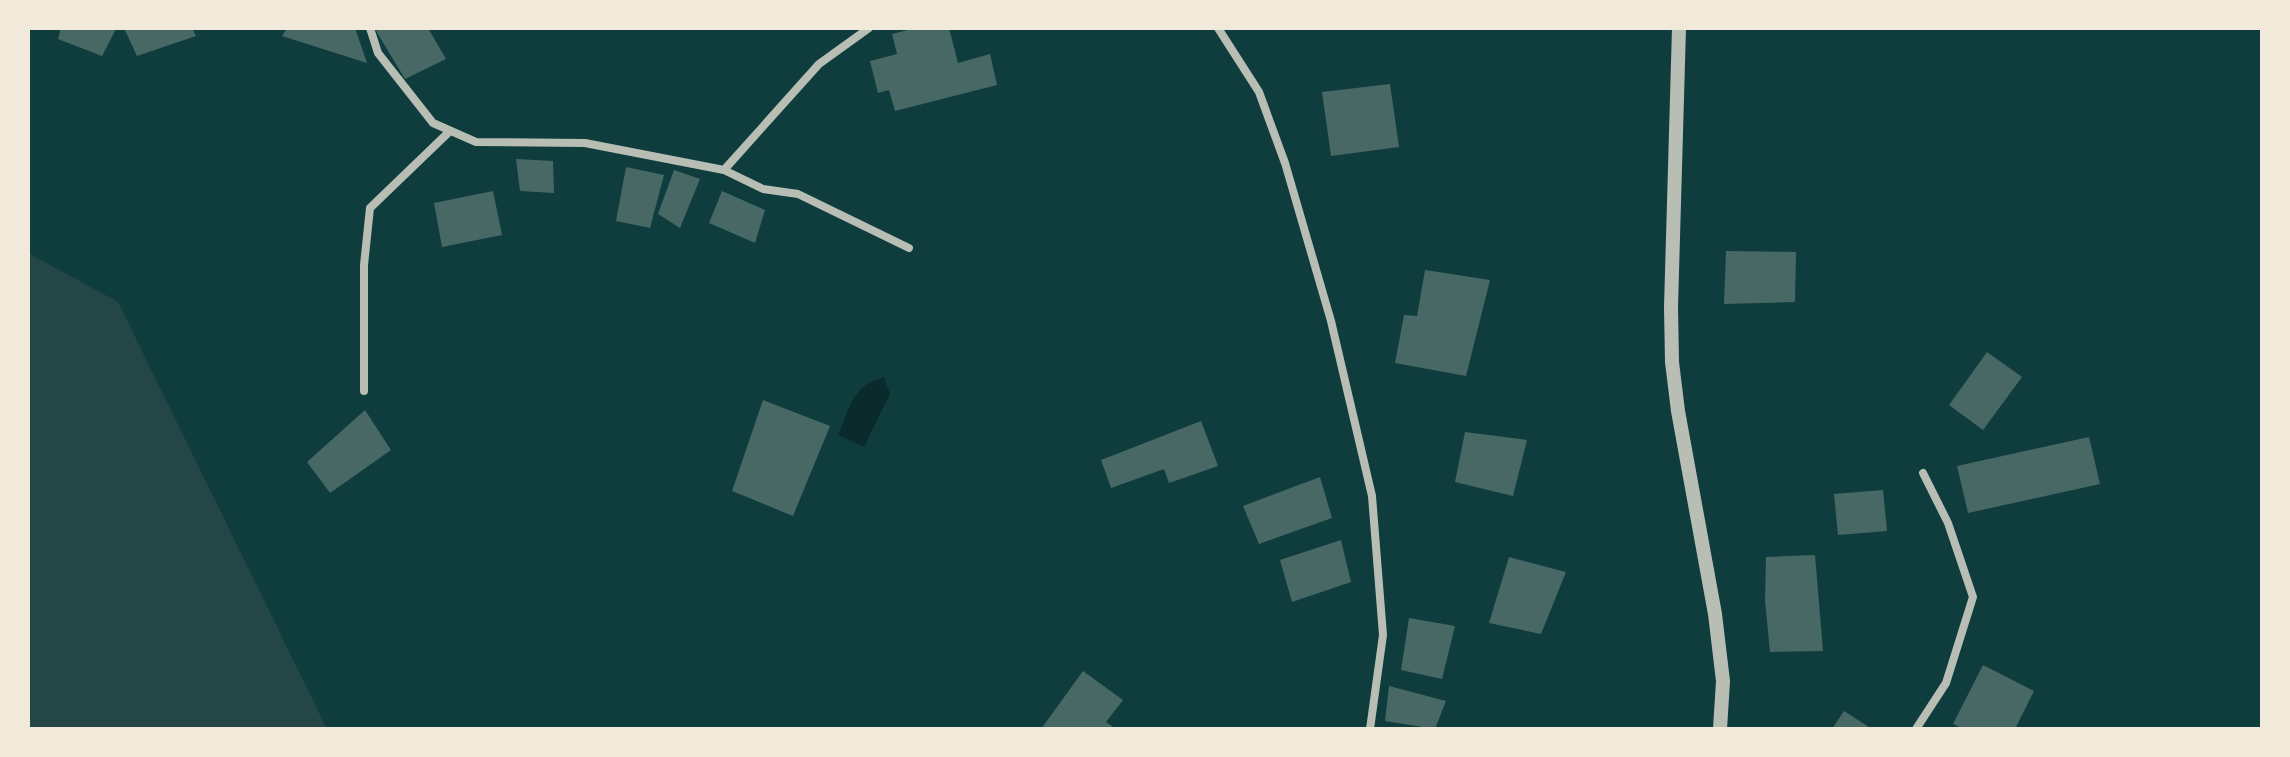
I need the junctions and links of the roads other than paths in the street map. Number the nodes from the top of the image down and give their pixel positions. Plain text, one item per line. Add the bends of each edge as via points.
1 (370, 28) edge
2 (869, 28) edge
3 (1218, 28) edge
4 (1679, 28) edge
5 (450, 131) junction
6 (724, 170) junction
7 (909, 248) dead end
8 (364, 391) dead end
9 (1923, 473) dead end
10 (1370, 729) edge
11 (1720, 729) edge
12 (1916, 729) edge

1 - 5 street via 378,53 433,123
2 - 6 street via 819,64
3 - 10 street via 1259,92 1285,163 1331,321 1372,496 1383,635
4 - 11 street via 1672,362 1715,614 1723,681
5 - 6 street via 476,142 585,143
5 - 8 street via 370,208 364,265
6 - 7 street via 763,189 798,194
9 - 12 street via 1948,523 1973,597 1946,683

